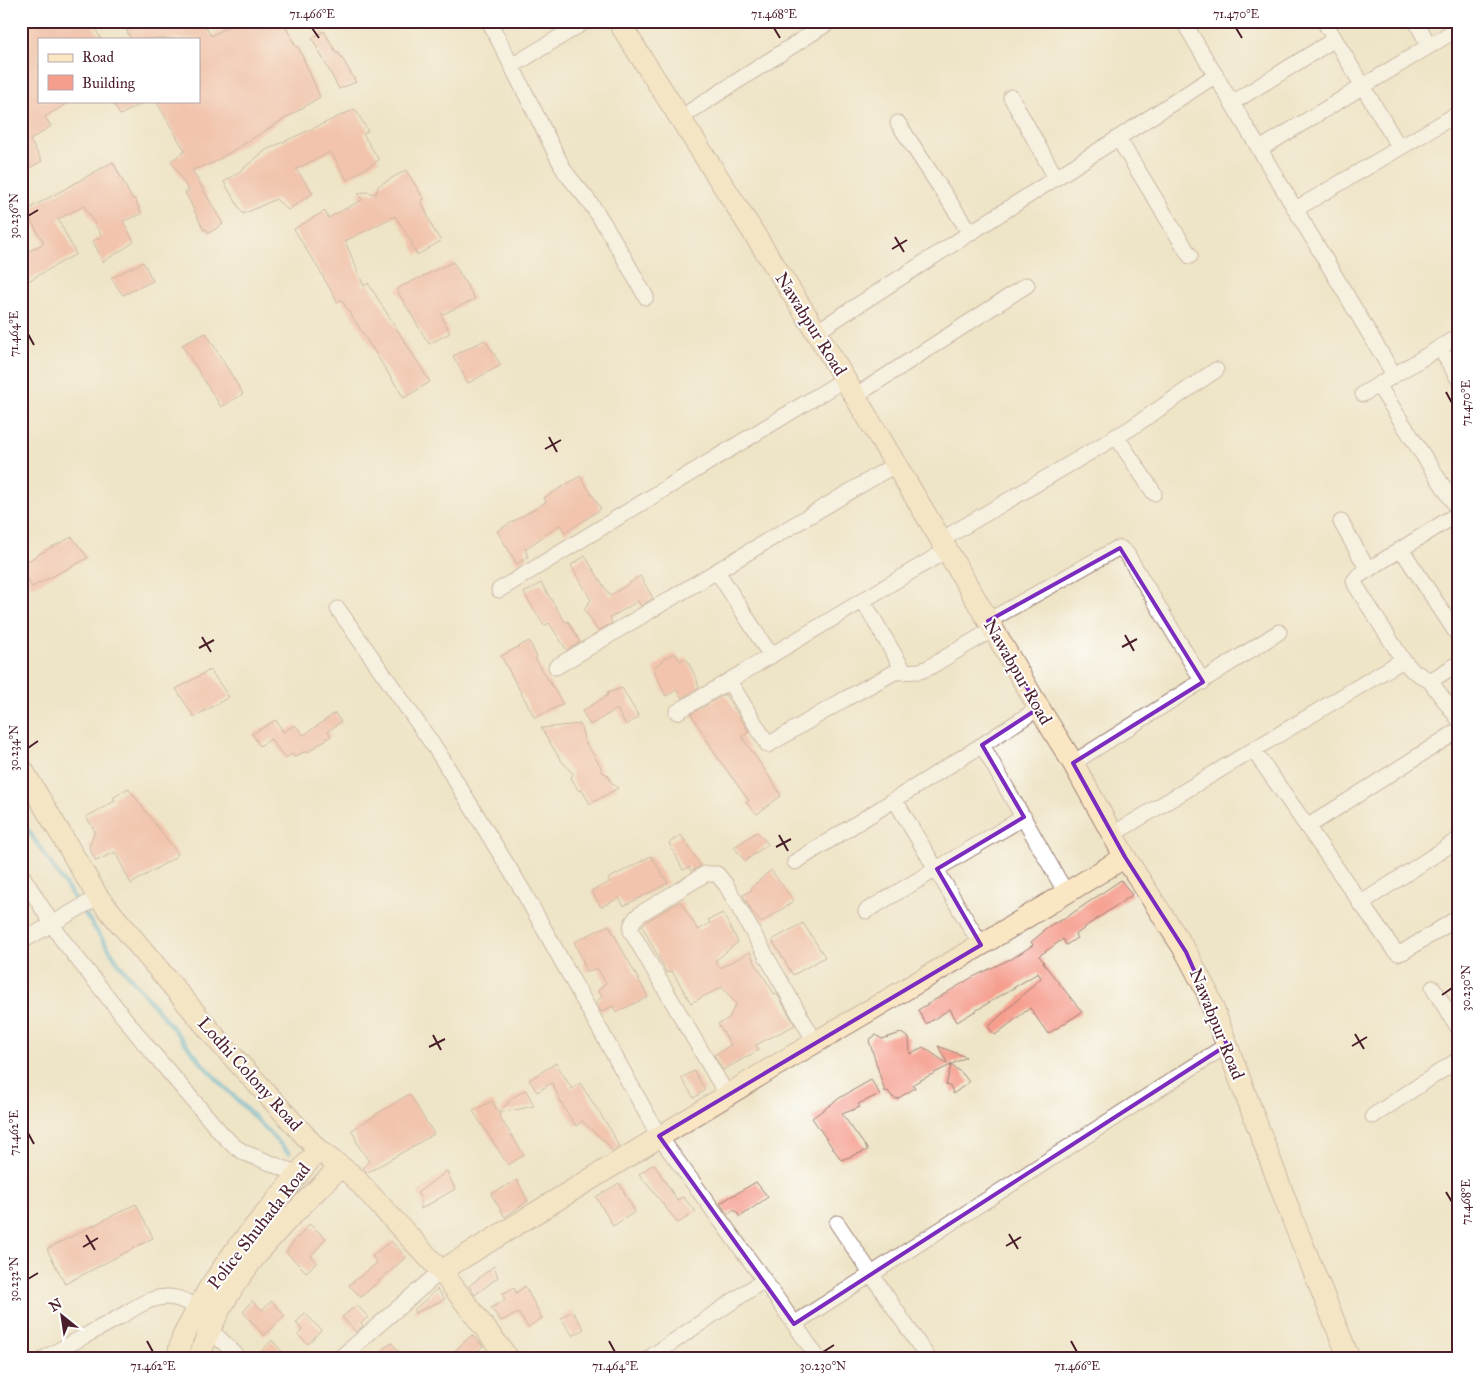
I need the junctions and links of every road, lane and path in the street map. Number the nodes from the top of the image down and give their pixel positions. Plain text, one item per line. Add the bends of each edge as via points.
1 (489, 21) edge
2 (586, 21) edge
3 (618, 21) edge
4 (831, 21) edge
5 (1183, 21) edge
6 (1324, 21) edge
7 (1416, 21) edge
8 (1459, 28) edge
9 (1334, 39) junction
10 (1429, 46) junction
11 (512, 66) junction
12 (1216, 75) junction
13 (1363, 86) junction
14 (1010, 96) dead end
15 (1232, 103) junction
16 (1459, 113) edge
17 (680, 118) junction
18 (898, 123) dead end
19 (1118, 138) junction
20 (1399, 147) junction
21 (1260, 149) junction
22 (1056, 178) junction
23 (1296, 209) junction
24 (970, 233) junction
25 (1190, 256) dead end
26 (1026, 285) dead end
27 (646, 297) dead end
28 (816, 332) junction
29 (1459, 336) edge
30 (1440, 348) junction
31 (1216, 370) dead end
32 (1394, 375) junction
33 (1459, 380) edge
34 (1378, 385) junction
35 (850, 387) junction
36 (1363, 394) dead end
37 (1116, 436) junction
38 (896, 464) junction
39 (1154, 493) dead end
40 (1459, 512) edge
41 (1341, 522) dead end
42 (944, 545) junction
43 (1402, 550) junction
44 (1368, 570) junction
45 (717, 571) junction
46 (499, 590) dead end
47 (863, 601) junction
48 (338, 609) dead end
49 (991, 625) junction
50 (1279, 632) dead end
51 (1459, 638) edge
52 (771, 656) junction
53 (1403, 660) junction
54 (1459, 663) edge
55 (556, 668) dead end
56 (904, 671) junction
57 (729, 681) junction
58 (1430, 681) junction
59 (1203, 682) junction
60 (1039, 708) junction
61 (678, 712) dead end
62 (1459, 720) edge
63 (1459, 730) edge
64 (982, 745) junction
65 (1254, 751) junction
66 (1073, 763) junction
67 (21, 767) edge
68 (895, 800) junction
69 (1024, 817) junction
70 (1307, 827) junction
71 (1113, 834) junction
72 (1459, 839) edge
73 (1125, 858) junction
74 (795, 862) dead end
75 (937, 869) junction
76 (21, 874) edge
77 (1066, 893) junction
78 (93, 900) junction
79 (1360, 904) junction
80 (866, 911) dead end
81 (1459, 917) edge
82 (51, 924) junction
83 (21, 942) edge
84 (981, 945) junction
85 (1433, 988) dead end
86 (1459, 1029) edge
87 (815, 1042) junction
88 (1227, 1045) junction
89 (1459, 1059) edge
90 (727, 1095) junction
91 (1373, 1116) dead end
92 (659, 1136) junction
93 (318, 1150) junction
94 (340, 1166) junction
95 (298, 1174) junction
96 (837, 1223) dead end
97 (441, 1271) junction
98 (872, 1275) junction
99 (764, 1280) junction
100 (198, 1307) junction
101 (794, 1324) junction
102 (209, 1333) junction
103 (46, 1358) edge
104 (177, 1358) edge
105 (199, 1358) edge
106 (239, 1358) edge
107 (340, 1358) edge
108 (508, 1358) edge
109 (649, 1358) edge
110 (818, 1358) edge
111 (928, 1358) edge
112 (1349, 1358) edge

1 - 11 street
2 - 11 street
3 - 17 street, Nawabpur Road
4 - 17 street
5 - 12 street
6 - 9 street
7 - 10 street
8 - 10 street
9 - 13 street
9 - 15 street
10 - 13 street
11 - 27 street via 564,170 594,209
12 - 15 street
12 - 19 street
13 - 20 street
13 - 21 street
14 - 22 street
15 - 21 street
16 - 20 street
17 - 28 street, Nawabpur Road
18 - 24 street
19 - 22 street
19 - 25 street
20 - 23 street
21 - 23 street
22 - 24 street
23 - 32 street
24 - 28 street
26 - 35 street
28 - 35 street, Nawabpur Road
29 - 30 street
30 - 32 street
30 - 33 street
31 - 37 street
32 - 34 street
34 - 36 street
34 - 40 street
35 - 38 street, Nawabpur Road
35 - 46 street
37 - 39 street
37 - 42 street
38 - 42 street, Nawabpur Road
38 - 45 street
40 - 43 street
41 - 44 street
42 - 47 street
42 - 49 street, Nawabpur Road
43 - 44 street
43 - 51 street
44 - 53 street via 1354,580 1356,586
45 - 52 street
45 - 55 street
47 - 52 street
47 - 56 street
48 - 92 street via 438,752 522,891
49 - 56 street via 928,668
49 - 59 street via 1120,548 1127,554
49 - 60 street, Nawabpur Road
50 - 59 street
52 - 57 street
53 - 58 street
53 - 65 street
54 - 58 street
56 - 57 street via 895,672 845,699 768,745
57 - 61 street
58 - 62 street
59 - 66 street
60 - 64 street
60 - 66 street, Nawabpur Road
63 - 70 street
64 - 68 street
64 - 69 street
65 - 70 street
65 - 71 street
66 - 71 street, Nawabpur Road
67 - 78 street, Lodhi Colony Road
68 - 74 street
68 - 75 street
69 - 75 street
69 - 77 street
70 - 79 street
71 - 73 street, Nawabpur Road
72 - 79 street
73 - 77 street
73 - 88 street, Nawabpur Road via 1186,952 1207,992
75 - 80 street
75 - 84 street
76 - 82 street
77 - 84 street
78 - 82 street
78 - 93 street, Lodhi Colony Road
79 - 81 street via 1398,953
82 - 83 street
82 - 95 street via 145,1044 234,1146
84 - 87 street
85 - 86 street
87 - 90 street
87 - 90 street via 722,879 717,874 705,874 640,914 631,924 631,931
88 - 98 street
88 - 112 street, Nawabpur Road
89 - 91 street
90 - 92 street
92 - 97 street
92 - 99 street
93 - 94 street, Lodhi Colony Road
93 - 95 street, Police Shuhada Road
94 - 97 street, Lodhi Colony Road
94 - 102 street, Police Shuhada Road via 251,1260 230,1291
95 - 100 street, Police Shuhada Road via 237,1248
96 - 98 street
97 - 107 street
97 - 108 street, Lodhi Colony Road
98 - 101 street
98 - 111 street
99 - 101 street
99 - 109 street
100 - 103 street via 165,1297 148,1302
100 - 104 street, Police Shuhada Road via 183,1336
101 - 110 street
102 - 105 street, Police Shuhada Road
102 - 106 street via 219,1338

